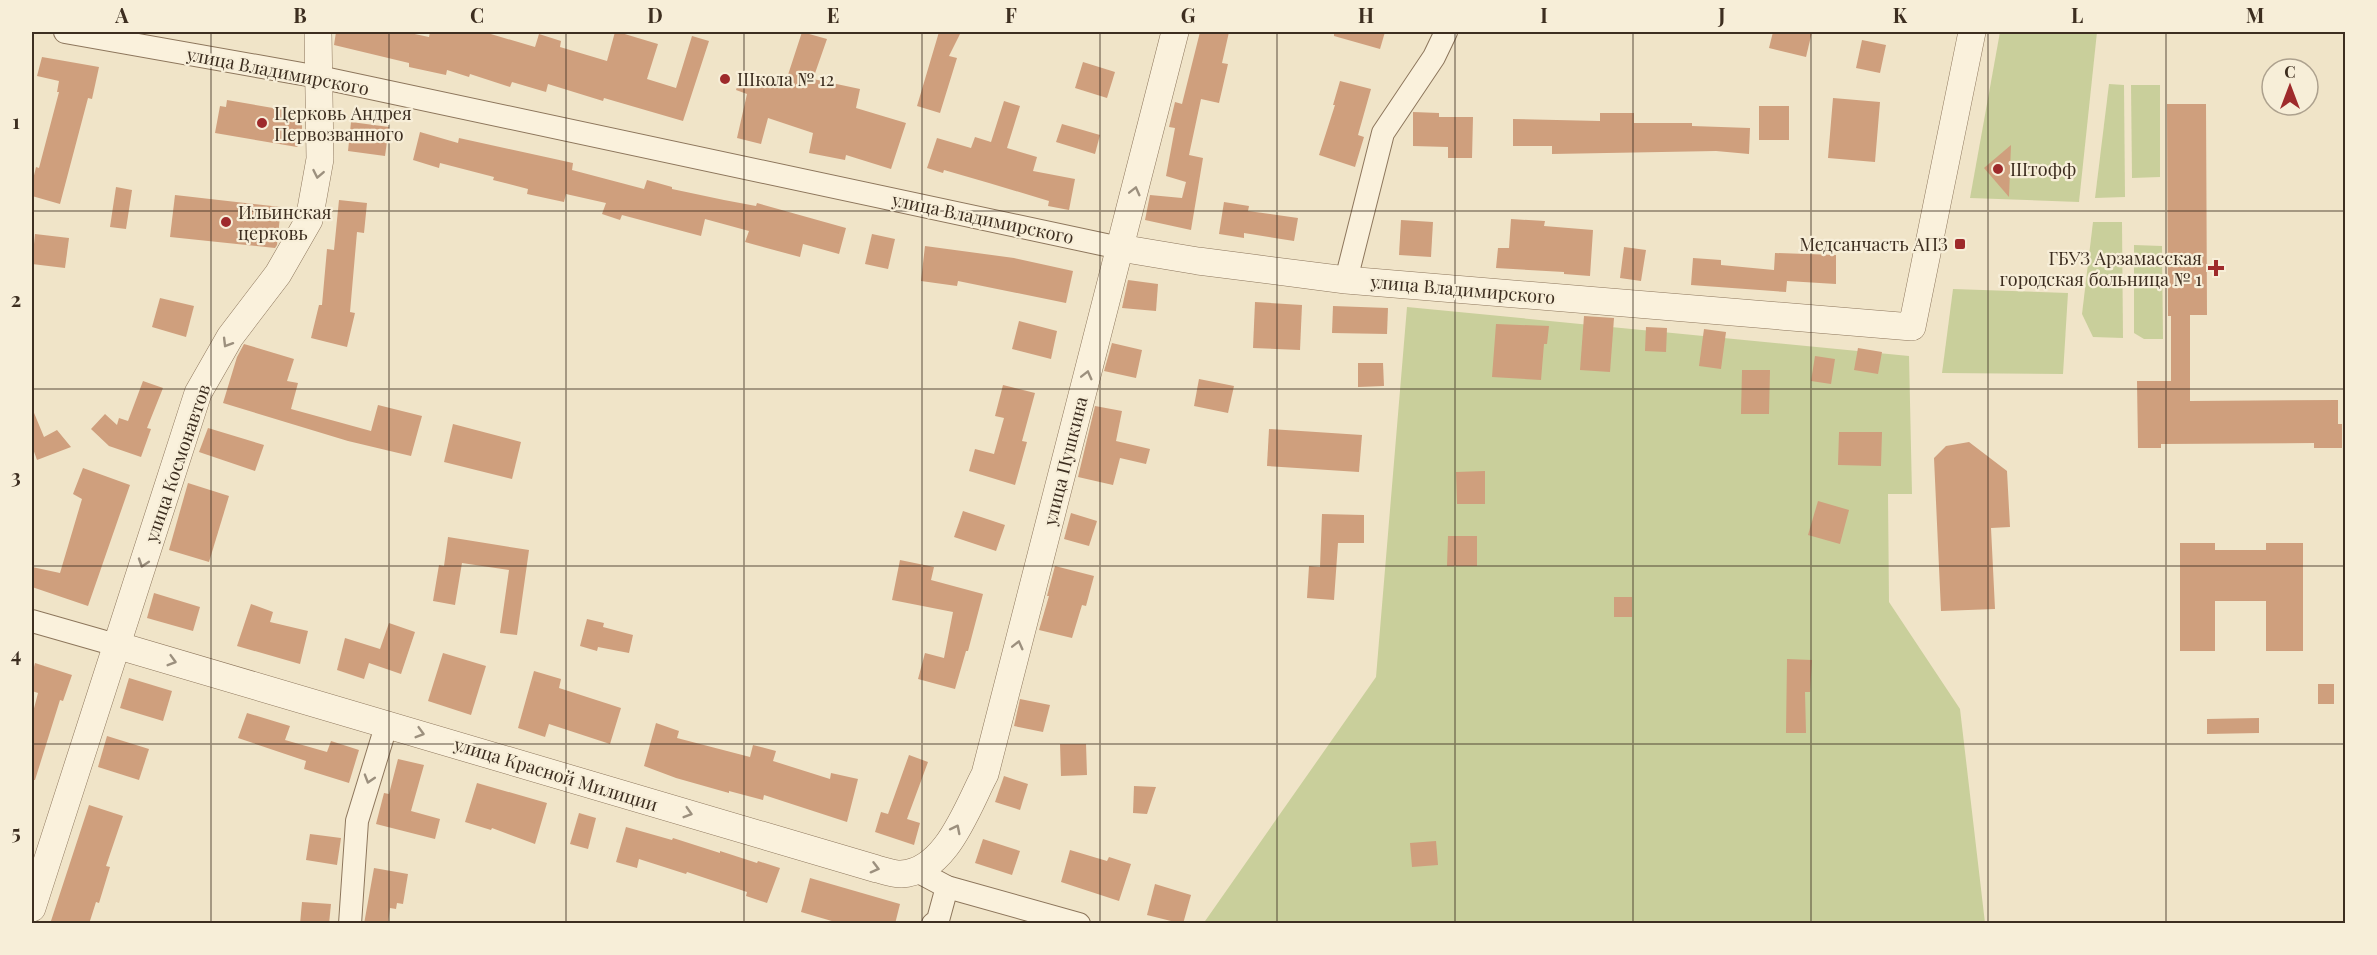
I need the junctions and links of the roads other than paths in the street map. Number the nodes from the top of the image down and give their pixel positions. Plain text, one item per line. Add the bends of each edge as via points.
1 (65, 32) edge
2 (318, 32) edge
3 (1175, 32) edge
4 (1446, 32) edge
5 (1972, 32) edge
6 (319, 77) junction
7 (1120, 248) junction
8 (1346, 280) junction
9 (32, 621) edge
10 (116, 645) junction
11 (387, 723) junction
12 (917, 871) junction
13 (947, 887) junction
14 (32, 908) edge
15 (350, 924) edge
16 (933, 924) edge
17 (1079, 924) edge

1 - 6 street, улица Владимирского
2 - 6 street, улица Космонавтов
7 -> 3 street, улица Пушкина
4 - 8 street via 1434,57 1383,133
5 - 8 street, улица Владимирского via 1912,327
6 - 7 street, улица Владимирского
6 -> 10 street, улица Космонавтов via 320,159 309,220 278,274 230,337 198,393
7 - 8 street, улица Владимирского
12 -> 7 street, улица Пушкина via 940,856 985,774
9 - 10 street, улица Красной Милиции
10 -> 11 street, улица Красной Милиции
10 - 14 street, улица Космонавтов
11 -> 12 street, улица Красной Милиции via 877,869 899,874
11 -> 15 street via 357,821
12 - 13 street, улица Красной Милиции
13 - 16 street via 938,920
13 - 17 street, улица Красной Милиции

